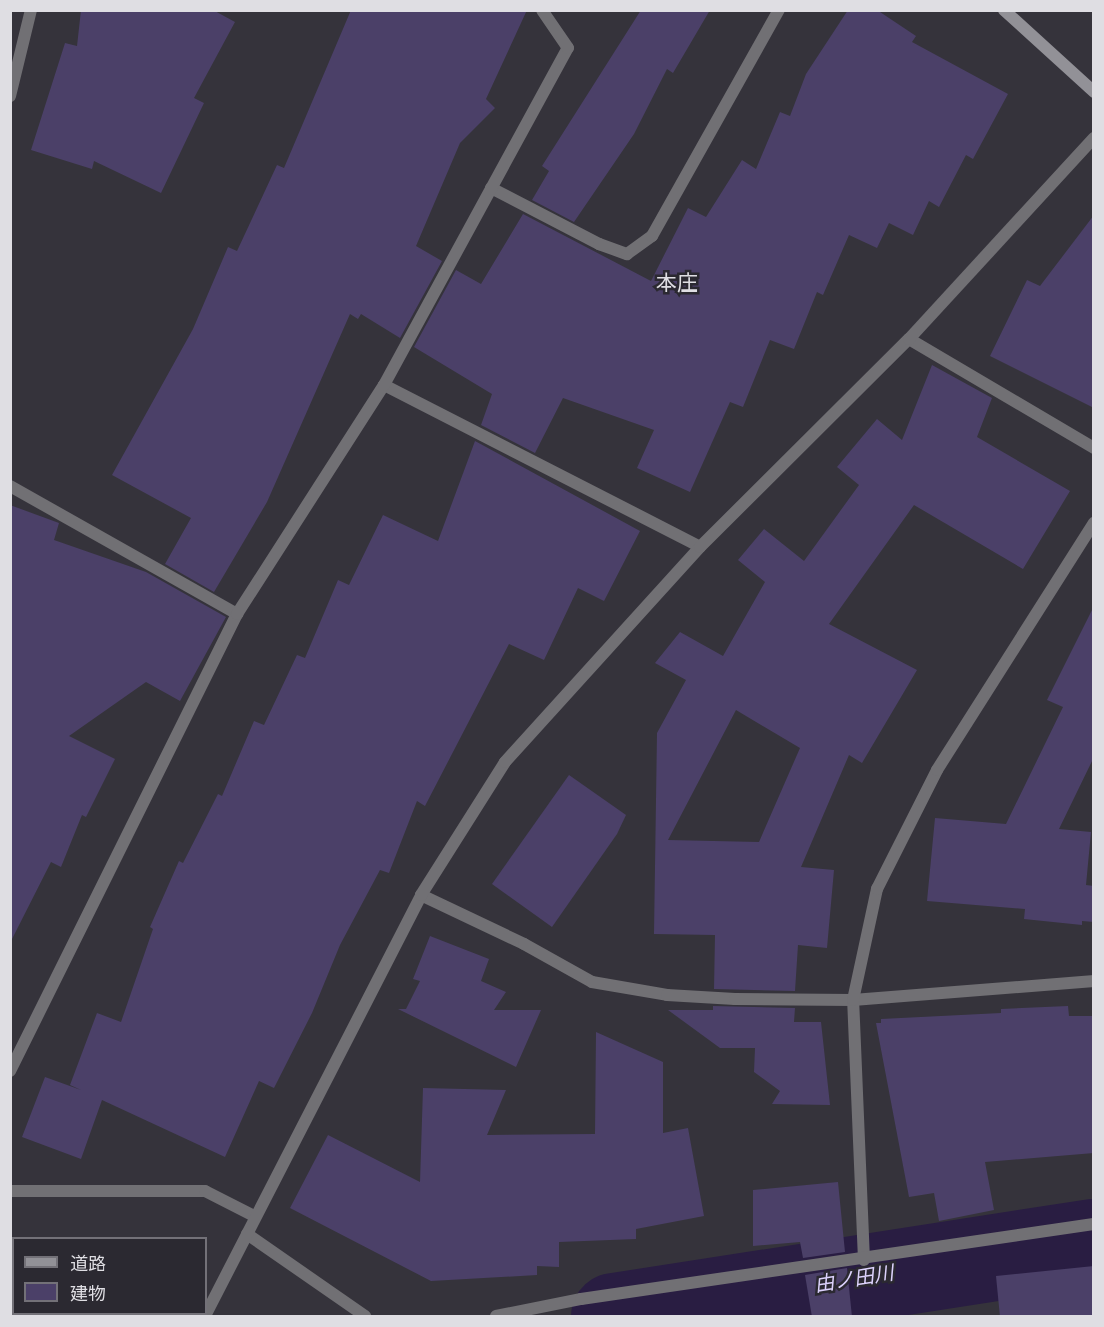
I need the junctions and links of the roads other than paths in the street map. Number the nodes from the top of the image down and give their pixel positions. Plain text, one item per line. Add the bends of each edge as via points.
1 (31, 10) edge
2 (542, 10) edge
3 (779, 10) edge
4 (1004, 10) edge
5 (1094, 92) edge
6 (10, 96) edge
7 (1094, 138) edge
8 (491, 188) junction
9 (909, 339) junction
10 (384, 385) junction
11 (1094, 448) edge
12 (10, 486) edge
13 (1094, 523) edge
14 (700, 547) junction
15 (237, 614) junction
16 (421, 895) junction
17 (1094, 981) edge
18 (853, 1000) junction
19 (10, 1071) edge
20 (10, 1191) edge
21 (254, 1216) junction
22 (1094, 1224) edge
23 (247, 1234) junction
24 (864, 1260) junction
25 (207, 1313) edge
26 (365, 1317) edge
27 (496, 1317) edge

1 - 6 street
2 - 8 street via 568,48
3 - 8 street via 652,236 627,254 599,244
4 - 5 street
7 - 9 street
8 - 10 street
9 - 11 street
9 - 14 street
10 - 14 street
10 - 15 street
12 - 15 street
13 - 18 street via 938,770 882,879
14 - 16 street via 505,762
15 - 19 street
16 - 18 street via 524,944 591,982 724,999
16 - 21 street
17 - 18 street
18 - 24 street
20 - 21 street via 205,1191
21 - 23 street
22 - 24 street
23 - 25 street
23 - 26 street
24 - 27 street via 581,1299

